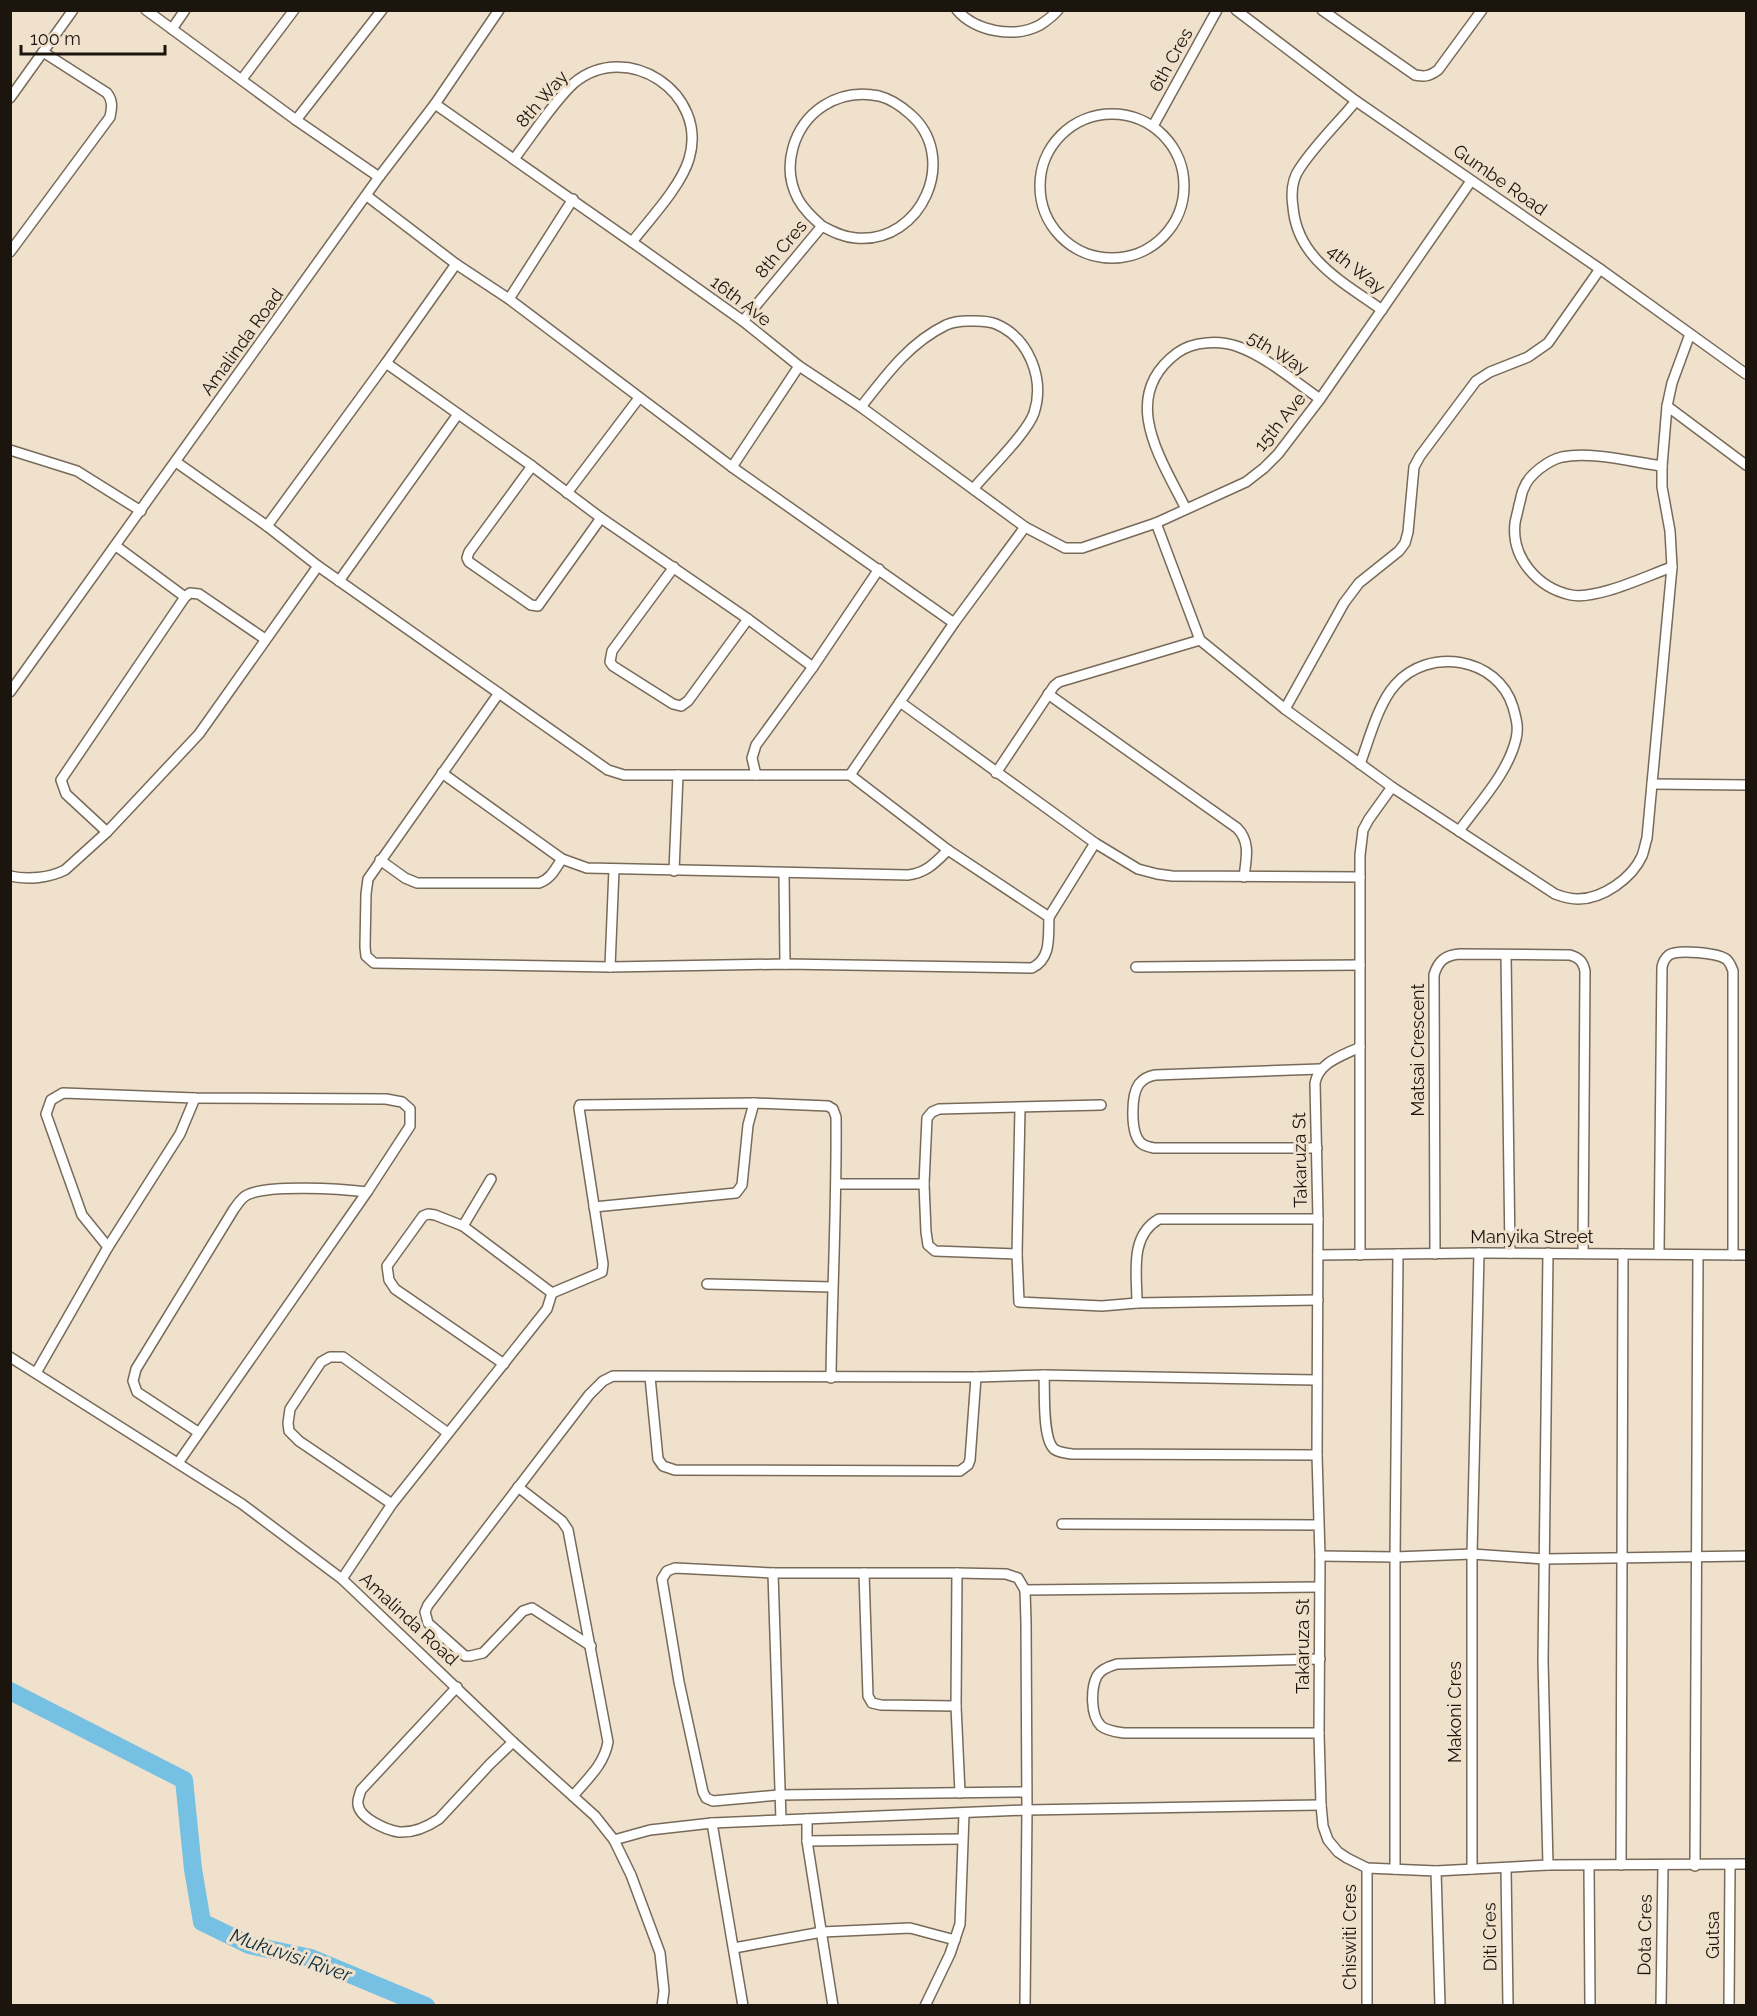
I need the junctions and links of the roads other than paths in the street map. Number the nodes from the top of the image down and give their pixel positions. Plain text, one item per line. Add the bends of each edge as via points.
1 (73, 10) edge
2 (146, 10) edge
3 (185, 10) edge
4 (294, 10) edge
5 (382, 10) edge
6 (499, 10) edge
7 (957, 10) edge
8 (1058, 10) edge
9 (1217, 10) edge
10 (1236, 10) edge
11 (1322, 10) edge
12 (1482, 10) edge
13 (172, 29) junction
14 (43, 52) junction
15 (242, 79) junction
16 (10, 98) edge
17 (1356, 101) junction
18 (435, 104) junction
19 (296, 120) junction
20 (1153, 126) junction
21 (514, 159) junction
22 (379, 177) junction
23 (1471, 181) junction
24 (367, 196) junction
25 (573, 199) junction
26 (822, 226) junction
27 (632, 242) junction
28 (10, 252) edge
29 (456, 264) junction
30 (1600, 269) junction
31 (509, 299) junction
32 (1382, 310) junction
33 (742, 321) junction
34 (1690, 334) junction
35 (386, 363) junction
36 (799, 366) junction
37 (1746, 374) edge
38 (639, 398) junction
39 (1320, 399) junction
40 (1667, 406) junction
41 (861, 407) junction
42 (458, 414) junction
43 (10, 450) edge
44 (176, 462) junction
45 (1746, 465) edge
46 (532, 466) junction
47 (1662, 466) junction
48 (732, 467) junction
49 (974, 488) junction
50 (567, 493) junction
51 (1186, 509) junction
52 (141, 511) junction
53 (601, 518) junction
54 (1156, 523) junction
55 (267, 526) junction
56 (1025, 526) junction
57 (116, 546) junction
58 (318, 566) junction
59 (674, 567) junction
60 (1672, 567) junction
61 (879, 569) junction
62 (339, 581) junction
63 (185, 597) junction
64 (748, 619) junction
65 (954, 623) junction
66 (264, 639) junction
67 (1200, 640) junction
68 (813, 667) junction
69 (10, 692) edge
70 (499, 693) junction
71 (1048, 694) junction
72 (900, 702) junction
73 (1285, 708) junction
74 (1360, 764) junction
75 (442, 772) junction
76 (996, 773) junction
77 (678, 775) junction
78 (756, 775) junction
79 (850, 775) junction
80 (1652, 784) junction
81 (1746, 785) edge
82 (1392, 787) junction
83 (1459, 831) junction
84 (107, 832) junction
85 (1095, 843) junction
86 (948, 850) junction
87 (562, 859) junction
88 (380, 860) junction
89 (614, 869) junction
90 (674, 871) junction
91 (784, 873) junction
92 (10, 876) edge
93 (1244, 877) junction
94 (1360, 877) junction
95 (1049, 917) junction
96 (1506, 955) junction
97 (785, 964) junction
98 (1360, 964) junction
99 (610, 967) junction
100 (1136, 967) dead end
101 (1360, 1047) junction
102 (1320, 1069) junction
103 (195, 1098) junction
104 (754, 1103) junction
105 (1101, 1105) dead end
106 (1020, 1108) junction
107 (1317, 1148) junction
108 (490, 1179) dead end
109 (924, 1184) junction
110 (837, 1185) junction
111 (367, 1192) junction
112 (594, 1207) junction
113 (1318, 1219) junction
114 (463, 1226) junction
115 (108, 1247) junction
116 (1479, 1253) junction
117 (1510, 1253) junction
118 (1548, 1253) junction
119 (1583, 1253) junction
120 (1659, 1253) junction
121 (1017, 1254) junction
122 (1398, 1254) junction
123 (1435, 1254) junction
124 (1623, 1254) junction
125 (1318, 1255) junction
126 (1360, 1255) junction
127 (1698, 1255) junction
128 (1733, 1255) junction
129 (1746, 1255) edge
130 (707, 1284) dead end
131 (832, 1287) junction
132 (552, 1293) junction
133 (1318, 1300) junction
134 (1137, 1303) junction
135 (10, 1357) edge
136 (504, 1364) junction
137 (36, 1373) junction
138 (1044, 1375) junction
139 (650, 1377) junction
140 (976, 1377) junction
141 (831, 1378) junction
142 (1317, 1380) junction
143 (198, 1432) junction
144 (448, 1433) junction
145 (1317, 1455) junction
146 (178, 1463) junction
147 (518, 1487) junction
148 (392, 1504) junction
149 (1062, 1524) dead end
150 (1318, 1525) junction
151 (1472, 1554) junction
152 (1320, 1556) junction
153 (1697, 1556) junction
154 (1746, 1556) edge
155 (1395, 1557) junction
156 (1621, 1557) junction
157 (1544, 1559) junction
158 (957, 1572) junction
159 (773, 1573) junction
160 (864, 1573) junction
161 (342, 1579) junction
162 (1319, 1587) junction
163 (1025, 1590) junction
164 (591, 1646) junction
165 (1320, 1659) junction
166 (457, 1687) junction
167 (956, 1706) junction
168 (1319, 1733) junction
169 (513, 1742) junction
170 (1026, 1792) junction
171 (960, 1793) junction
172 (779, 1795) junction
173 (573, 1796) junction
174 (1321, 1805) junction
175 (1027, 1810) junction
176 (964, 1814) junction
177 (807, 1819) junction
178 (781, 1820) junction
179 (712, 1823) junction
180 (962, 1839) junction
181 (614, 1840) junction
182 (807, 1840) junction
183 (1746, 1864) edge
184 (1548, 1865) junction
185 (1621, 1865) junction
186 (1730, 1865) junction
187 (1589, 1866) junction
188 (1663, 1866) junction
189 (1695, 1866) junction
190 (1367, 1868) junction
191 (1506, 1868) junction
192 (1395, 1869) junction
193 (1472, 1869) junction
194 (1436, 1870) junction
195 (822, 1932) junction
196 (955, 1940) junction
197 (734, 1948) junction
198 (662, 2006) edge
199 (743, 2006) edge
200 (832, 2006) edge
201 (925, 2006) edge
202 (1025, 2006) edge
203 (1367, 2006) edge
204 (1440, 2006) edge
205 (1508, 2006) edge
206 (1590, 2006) edge
207 (1661, 2006) edge
208 (1729, 2006) edge

1 - 14 street
2 - 13 street
3 - 13 street
4 - 15 street
5 - 19 street
6 - 18 street, Amalinda Road
7 - 8 street via 965,20 1001,32 1038,26
9 - 20 street, 6th Cres
10 - 17 street, Gumbe Road
11 - 12 street via 1415,75 1424,77 1438,70
13 - 15 street
14 - 16 street
14 - 28 street via 107,93 112,100 110,117
15 - 19 street
17 - 23 street, Gumbe Road
17 - 32 street, 4th Way via 1299,169 1293,184 1294,222 1303,245 1313,257
18 - 21 street, 16th Ave
18 - 22 street, Amalinda Road
19 - 22 street
20 - 20 street via 1118,114 1099,115 1081,121 1053,146 1044,163 1042,200 1058,234 1072,246 1089,255 1126,257 1160,241 1172,226 1184,191 1183,172 1177,154
21 - 25 street, 16th Ave
21 - 27 street, 8th Way via 560,98 591,73 611,67 631,68 667,84 689,118 689,158 682,177
22 - 24 street, Amalinda Road
23 - 30 street, Gumbe Road
23 - 32 street, 15th Ave
24 - 29 street
24 - 44 street, Amalinda Road
25 - 27 street, 16th Ave
25 - 31 street
26 - 26 street, 8th Cres via 857,238 876,237 909,221 921,206 930,190 932,152 921,126 902,106 867,94 848,95 830,101 802,126 790,161 791,180 797,198
26 - 33 street, 8th Cres
27 - 33 street, 16th Ave
29 - 31 street
29 - 35 street
30 - 34 street, Gumbe Road
30 - 73 street via 1548,343 1528,357 1476,381 1420,456 1414,467 1405,543 1359,583 1344,603
31 - 38 street
32 - 39 street, 15th Ave
33 - 36 street, 16th Ave
34 - 37 street, Gumbe Road
34 - 40 street
35 - 42 street
35 - 55 street
36 - 41 street, 16th Ave
36 - 48 street
38 - 48 street
38 - 50 street
39 - 51 street, 15th Ave via 1264,468 1246,482
39 - 51 street, 5th Way via 1238,346 1199,344 1183,348 1164,363 1150,386 1147,421
40 - 45 street
40 - 47 street
41 - 49 street, 16th Ave
41 - 49 street via 900,357 949,324 981,321 996,324 1011,334 1025,347 1036,373 1034,413 1026,428
42 - 46 street
42 - 62 street
43 - 52 street via 77,471
44 - 52 street, Amalinda Road
44 - 55 street
46 - 50 street
46 - 53 street via 469,552 469,562 538,606
47 - 60 street
47 - 60 street via 1580,455 1549,463 1524,486 1515,540 1531,573 1545,585 1572,595 1600,592
48 - 61 street
49 - 56 street, 16th Ave
50 - 53 street
51 - 54 street, 15th Ave
52 - 57 street, Amalinda Road
53 - 59 street
54 - 56 street, 15th Ave via 1082,548 1065,548
54 - 67 street
55 - 58 street
56 - 65 street
57 - 63 street
57 - 69 street, Amalinda Road
58 - 62 street
58 - 66 street
59 - 64 street
59 - 64 street via 612,651 613,666 681,706
60 - 80 street
61 - 65 street
61 - 68 street
62 - 70 street
63 - 66 street via 199,594
63 - 84 street via 61,780 66,794
64 - 68 street
65 - 72 street
66 - 84 street via 199,734
67 - 71 street via 1066,679
67 - 73 street
68 - 78 street via 756,745 752,758
70 - 75 street
70 - 77 street via 608,770 624,775
71 - 76 street
71 - 93 street via 1237,828 1247,843
72 - 76 street
72 - 79 street
73 - 74 street
74 - 82 street
74 - 83 street via 1383,705 1395,685 1412,670 1434,662 1456,661 1479,667 1511,699 1518,722 1517,737 1510,759
75 - 87 street
75 - 88 street
76 - 85 street
77 - 78 street
77 - 90 street
78 - 79 street
79 - 86 street
80 - 81 street
80 - 83 street via 1642,855 1633,871 1593,897 1579,900 1556,894
82 - 83 street
82 - 94 street via 1363,830
84 - 92 street via 58,874 35,878
85 - 93 street via 1146,872
85 - 95 street
86 - 91 street via 919,874
86 - 95 street
87 - 88 street via 546,880 527,883 417,883
87 - 89 street via 587,868
88 - 99 street via 368,879 366,894 364,947 366,956 374,963
89 - 90 street
89 - 99 street
90 - 91 street
91 - 97 street
93 - 94 street
94 - 98 street
95 - 97 street via 1047,952 1044,960 1032,968
96 - 117 street
96 - 119 street, Matsai Crescent via 1570,955 1581,960 1586,971
96 - 123 street, Matsai Crescent via 1452,954 1437,964 1434,975
97 - 99 street
98 - 100 street
98 - 101 street
101 - 102 street
101 - 126 street
102 - 107 street, Takaruza St via 1315,1083
102 - 107 street via 1155,1075 1141,1082 1133,1107 1139,1142 1154,1148
103 - 111 street via 402,1102 410,1109 410,1126
103 - 115 street via 180,1134
103 - 115 street via 63,1093 51,1100 46,1114 82,1215
104 - 110 street via 833,1109
104 - 112 street via 747,1125 742,1185 735,1193
104 - 112 street via 580,1105
105 - 106 street
106 - 109 street via 932,1112 927,1118
106 - 121 street
107 - 113 street, Takaruza St
108 - 114 street
109 - 110 street
109 - 121 street via 928,1245 935,1251
110 - 131 street
111 - 143 street
111 - 143 street via 334,1188 257,1191 244,1197 234,1209 136,1369 133,1381 137,1392
112 - 132 street via 602,1272
113 - 125 street, Takaruza St
113 - 134 street via 1159,1219 1140,1238
114 - 132 street
114 - 136 street via 435,1215 423,1216 387,1266 389,1280 395,1289
115 - 137 street
116 - 117 street, Manyika Street
116 - 123 street, Manyika Street
116 - 151 street, Makoni Cres
117 - 118 street, Manyika Street
118 - 119 street, Manyika Street
118 - 157 street
119 - 124 street, Manyika Street
120 - 124 street, Manyika Street
120 - 127 street, Manyika Street
120 - 128 street via 1662,967 1668,956 1677,952 1716,955 1726,959 1733,971
121 - 134 street via 1019,1302 1102,1306
122 - 123 street, Manyika Street
122 - 126 street, Manyika Street
122 - 155 street
124 - 156 street
125 - 126 street, Manyika Street
125 - 133 street, Takaruza St
127 - 128 street, Manyika Street
127 - 153 street
128 - 129 street, Manyika Street
130 - 131 street
131 - 141 street
132 - 136 street via 547,1309
133 - 134 street
133 - 142 street, Takaruza St
135 - 137 street, Amalinda Road
136 - 144 street
137 - 146 street, Amalinda Road
138 - 140 street
138 - 142 street
138 - 145 street via 1047,1434 1059,1452
139 - 140 street via 658,1458 663,1466 675,1470 936,1471 960,1471 970,1460
139 - 141 street
139 - 147 street via 613,1376 603,1381
140 - 141 street
142 - 145 street, Takaruza St
143 - 146 street
144 - 148 street
144 - 148 street via 343,1357 321,1362 290,1409 289,1431
145 - 150 street, Takaruza St
146 - 161 street, Amalinda Road via 242,1504
147 - 164 street via 568,1530
147 - 164 street via 428,1605 426,1619 462,1654 470,1656 483,1653 523,1611 532,1608
148 - 161 street
149 - 150 street
150 - 152 street, Takaruza St
151 - 155 street
151 - 157 street
151 - 193 street, Makoni Cres
152 - 155 street
152 - 162 street, Takaruza St
153 - 154 street
153 - 156 street
153 - 189 street
155 - 192 street
156 - 157 street
156 - 185 street
157 - 184 street
158 - 160 street
158 - 163 street via 1006,1574 1018,1578
158 - 167 street
159 - 160 street
159 - 172 street
159 - 172 street via 675,1568 662,1579 679,1682 706,1798 713,1801
160 - 167 street via 868,1696 872,1703
161 - 166 street, Amalinda Road
162 - 163 street
162 - 165 street, Takaruza St
163 - 170 street
164 - 173 street via 608,1742 602,1762
165 - 168 street, Takaruza St
165 - 168 street via 1117,1664 1098,1674 1093,1703 1102,1726 1114,1732
166 - 169 street, Amalinda Road
166 - 169 street via 361,1790 357,1803 368,1820 400,1832 429,1826
167 - 171 street
168 - 174 street, Takaruza St
169 - 173 street, Amalinda Road
170 - 171 street
170 - 175 street
171 - 172 street
172 - 178 street
173 - 181 street, Amalinda Road
174 - 175 street
174 - 190 street, Takaruza St via 1328,1840 1347,1858
175 - 176 street
175 - 202 street
176 - 177 street
176 - 180 street
177 - 178 street
177 - 182 street
178 - 179 street
179 - 181 street via 650,1830
179 - 197 street
180 - 182 street
180 - 196 street via 960,1924
181 - 198 street, Amalinda Road via 660,1953
182 - 195 street
183 - 186 street, Takaruza St
184 - 187 street, Takaruza St
184 - 191 street, Takaruza St
185 - 187 street, Takaruza St
185 - 188 street, Takaruza St
186 - 189 street, Takaruza St
186 - 208 street, Gutsa
187 - 206 street
188 - 189 street, Takaruza St
188 - 207 street, Dota Cres
190 - 192 street, Takaruza St
190 - 203 street, Chiswiti Cres
191 - 193 street, Takaruza St
191 - 205 street, Diti Cres
192 - 194 street, Takaruza St
193 - 194 street, Takaruza St
194 - 204 street
195 - 196 street via 910,1928
195 - 197 street
195 - 200 street
196 - 201 street
197 - 199 street

